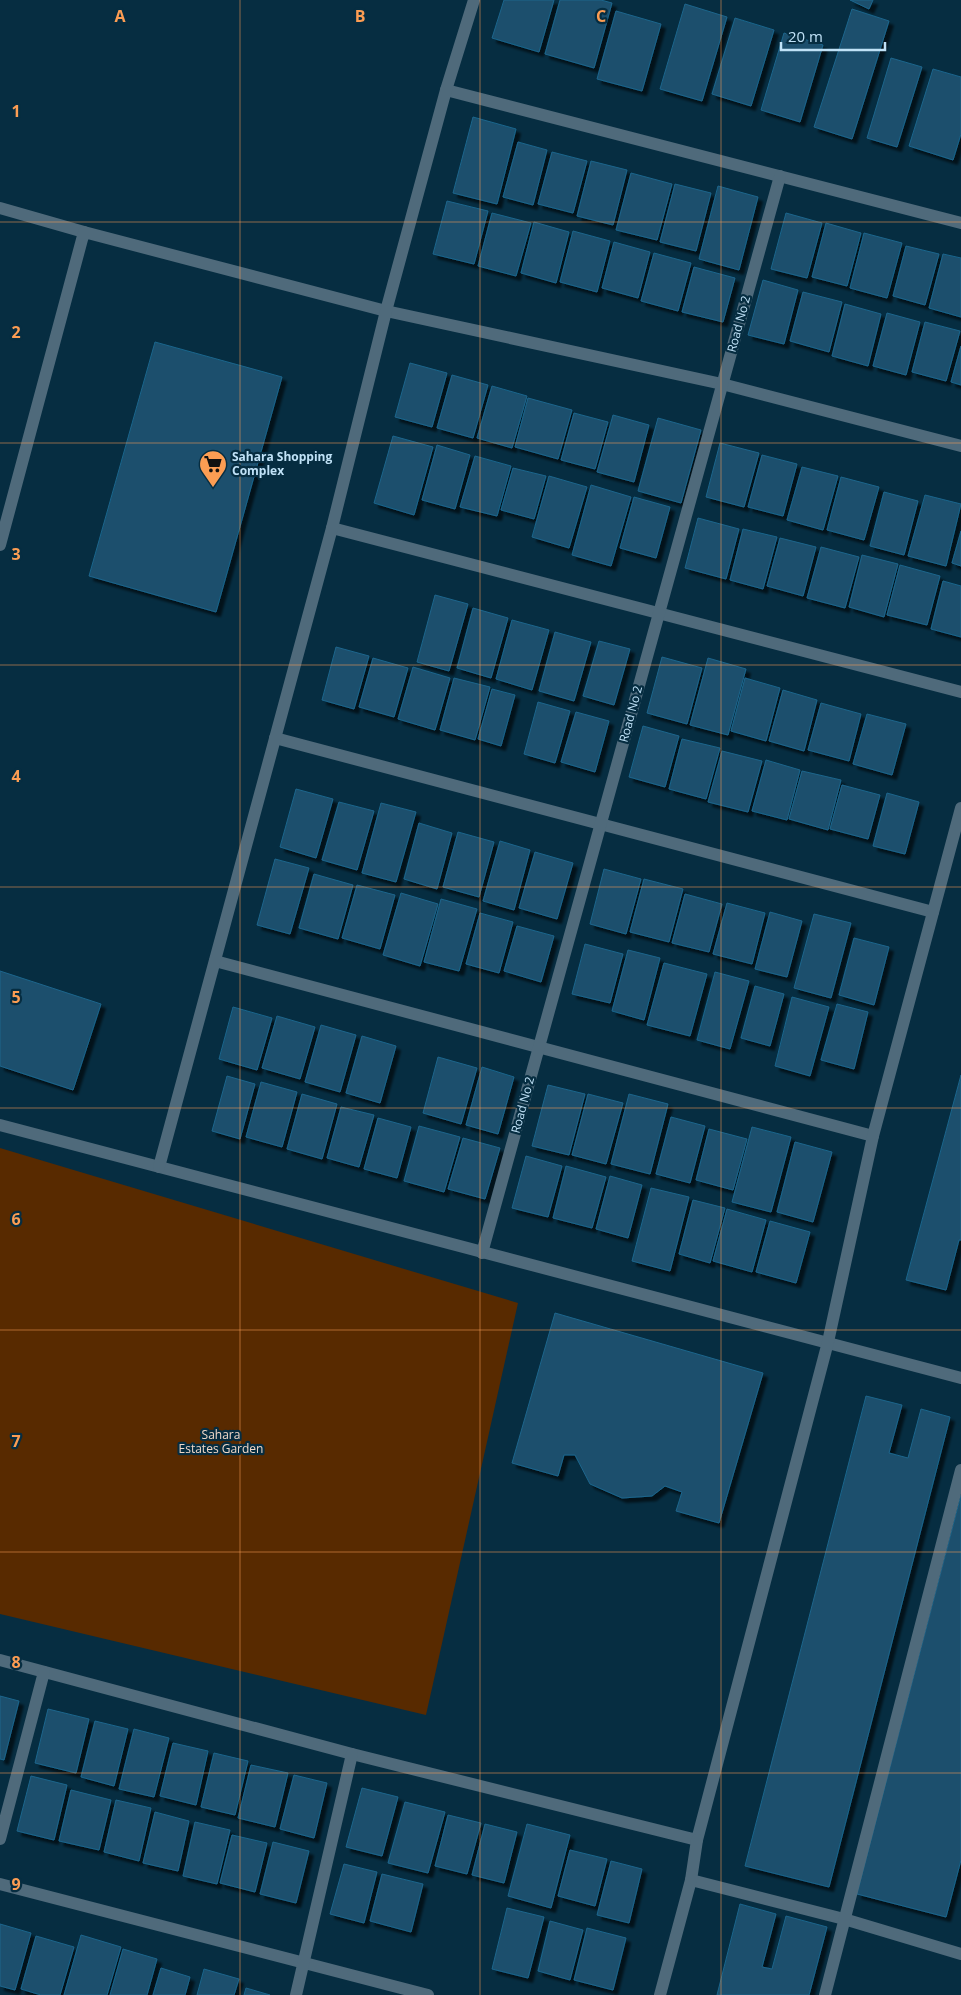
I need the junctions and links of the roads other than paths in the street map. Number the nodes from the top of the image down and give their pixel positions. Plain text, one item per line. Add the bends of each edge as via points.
1 (474, 0) edge
2 (446, 90) junction
3 (780, 176) junction
4 (0, 208) edge
5 (961, 223) edge
6 (84, 232) junction
7 (386, 311) junction
8 (722, 384) junction
9 (961, 446) edge
10 (332, 528) junction
11 (0, 545) edge
12 (658, 614) junction
13 (961, 692) edge
14 (275, 738) junction
15 (961, 808) edge
16 (601, 824) junction
17 (933, 912) junction
18 (215, 961) junction
19 (539, 1047) junction
20 (0, 1125) edge
21 (874, 1136) junction
22 (159, 1167) junction
23 (482, 1253) junction
24 (828, 1342) junction
25 (961, 1378) edge
26 (961, 1470) edge
27 (0, 1660) edge
28 (44, 1672) junction
29 (352, 1754) junction
30 (0, 1839) edge
31 (697, 1840) junction
32 (691, 1880) junction
33 (0, 1884) edge
34 (844, 1919) junction
35 (961, 1954) edge
36 (304, 1963) junction
37 (296, 1995) edge
38 (428, 1995) edge
39 (660, 1995) edge
40 (825, 1995) edge

1 - 2 street
2 - 3 street
2 - 7 street
3 - 5 street
3 - 8 street, Road No 2
4 - 6 street
6 - 7 street
6 - 11 street
7 - 8 street
7 - 10 street
8 - 9 street
8 - 12 street, Road No 2
10 - 12 street
10 - 14 street
12 - 13 street
12 - 16 street, Road No 2
14 - 16 street
14 - 18 street
15 - 17 street
16 - 17 street
16 - 19 street, Road No 2
17 - 21 street
18 - 19 street
18 - 22 street
19 - 21 street
19 - 23 street, Road No 2
20 - 22 street
21 - 24 street
22 - 23 street
23 - 24 street
24 - 25 street
24 - 31 street
26 - 34 street
27 - 28 street
28 - 29 street
28 - 30 street
29 - 31 street
29 - 36 street
31 - 32 street
32 - 34 street
32 - 39 street
33 - 36 street
34 - 35 street
34 - 40 street
36 - 37 street
36 - 38 street

